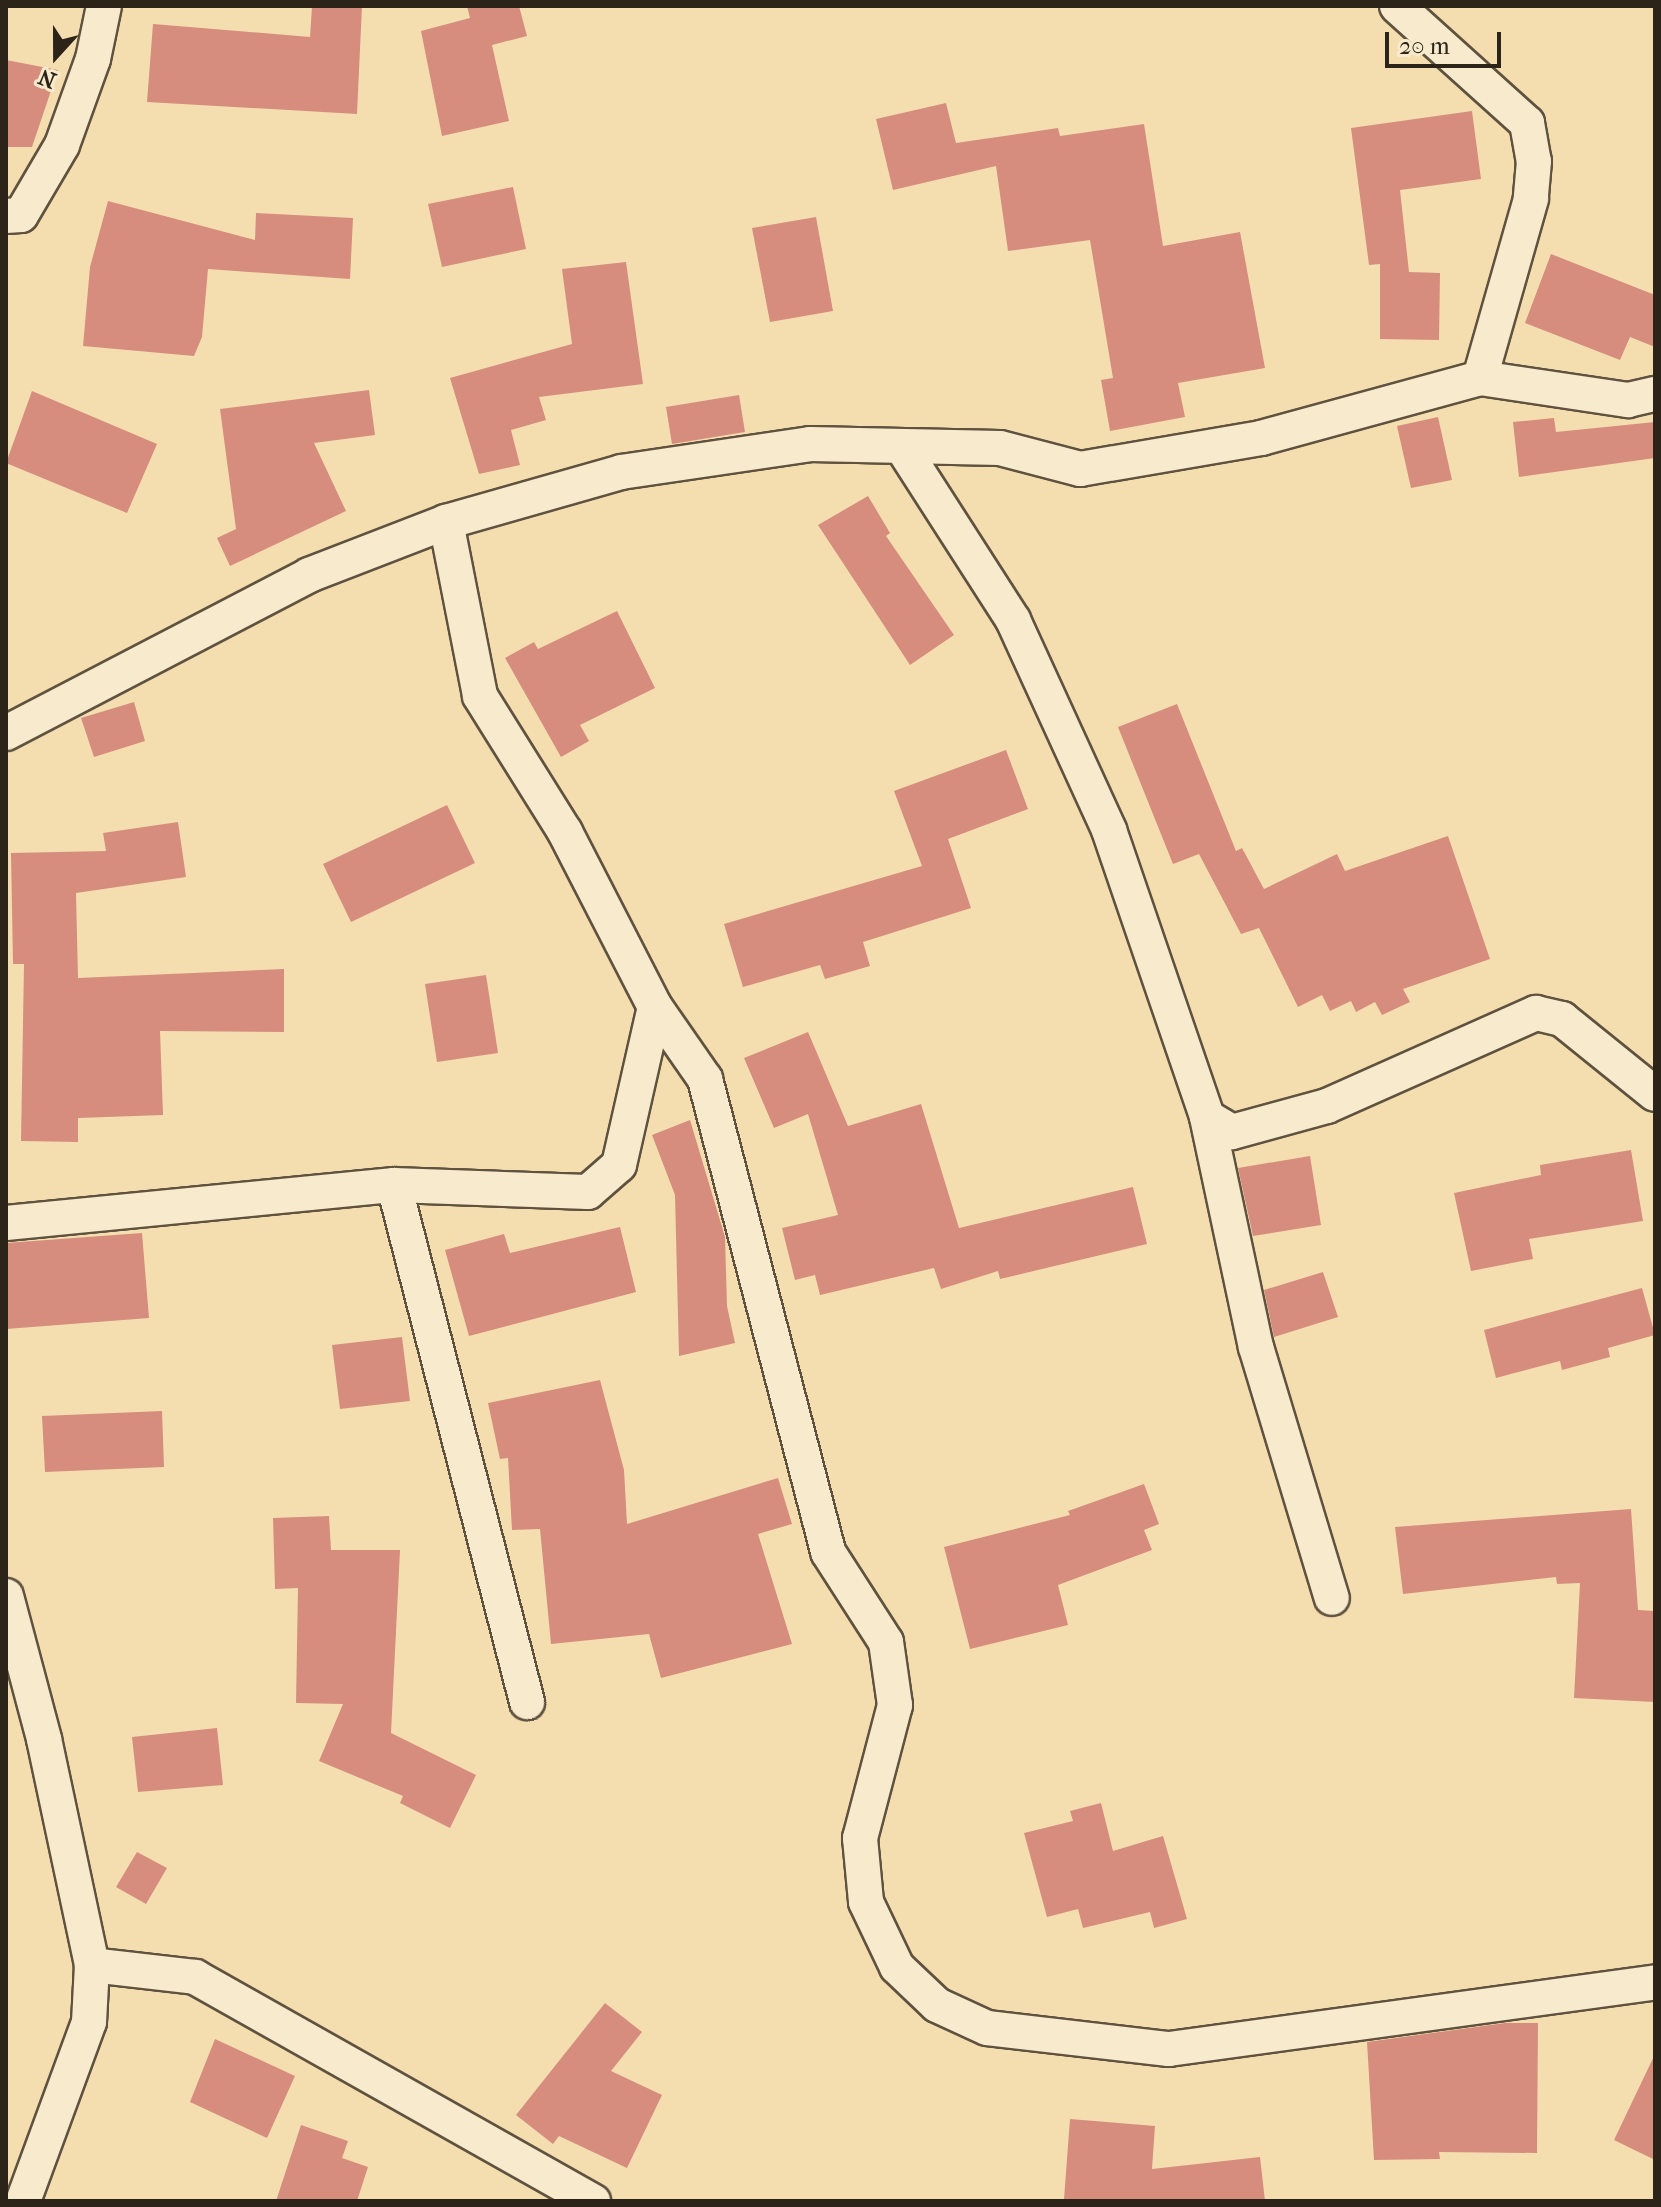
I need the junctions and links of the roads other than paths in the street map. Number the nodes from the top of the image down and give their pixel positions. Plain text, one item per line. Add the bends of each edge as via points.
1 (104, 6) edge
2 (1397, 6) edge
3 (6, 216) edge
4 (1480, 378) junction
5 (1655, 394) edge
6 (902, 447) junction
7 (446, 522) junction
8 (6, 733) edge
9 (655, 1007) junction
10 (1655, 1094) edge
11 (1207, 1117) junction
12 (394, 1185) junction
13 (6, 1223) edge
14 (6, 1596) edge
15 (1332, 1598) dead end
16 (527, 1702) dead end
17 (92, 1965) junction
18 (1655, 1982) edge
19 (23, 2201) edge
20 (593, 2201) edge

1 - 3 street via 93,59 62,145 21,215
2 - 4 street via 1527,123 1534,161 1531,199
4 - 5 street via 1628,400
4 - 6 street via 1261,438 1080,469 1000,448
6 - 7 street via 810,444 621,472
6 - 11 street via 1013,620 1109,830
7 - 8 street via 309,575
7 - 9 street via 480,696 565,832
9 - 12 street via 619,1165 588,1192
9 - 18 street via 705,1079 828,1552 886,1642 895,1705 860,1838 866,1902 897,1967 937,2005 987,2028 1169,2049
10 - 11 street via 1562,1019 1536,1013 1327,1106 1232,1132
11 - 15 street via 1256,1347
12 - 13 street
12 - 16 street
14 - 17 street via 44,1739
17 - 19 street via 89,2022
17 - 20 street via 195,1977

